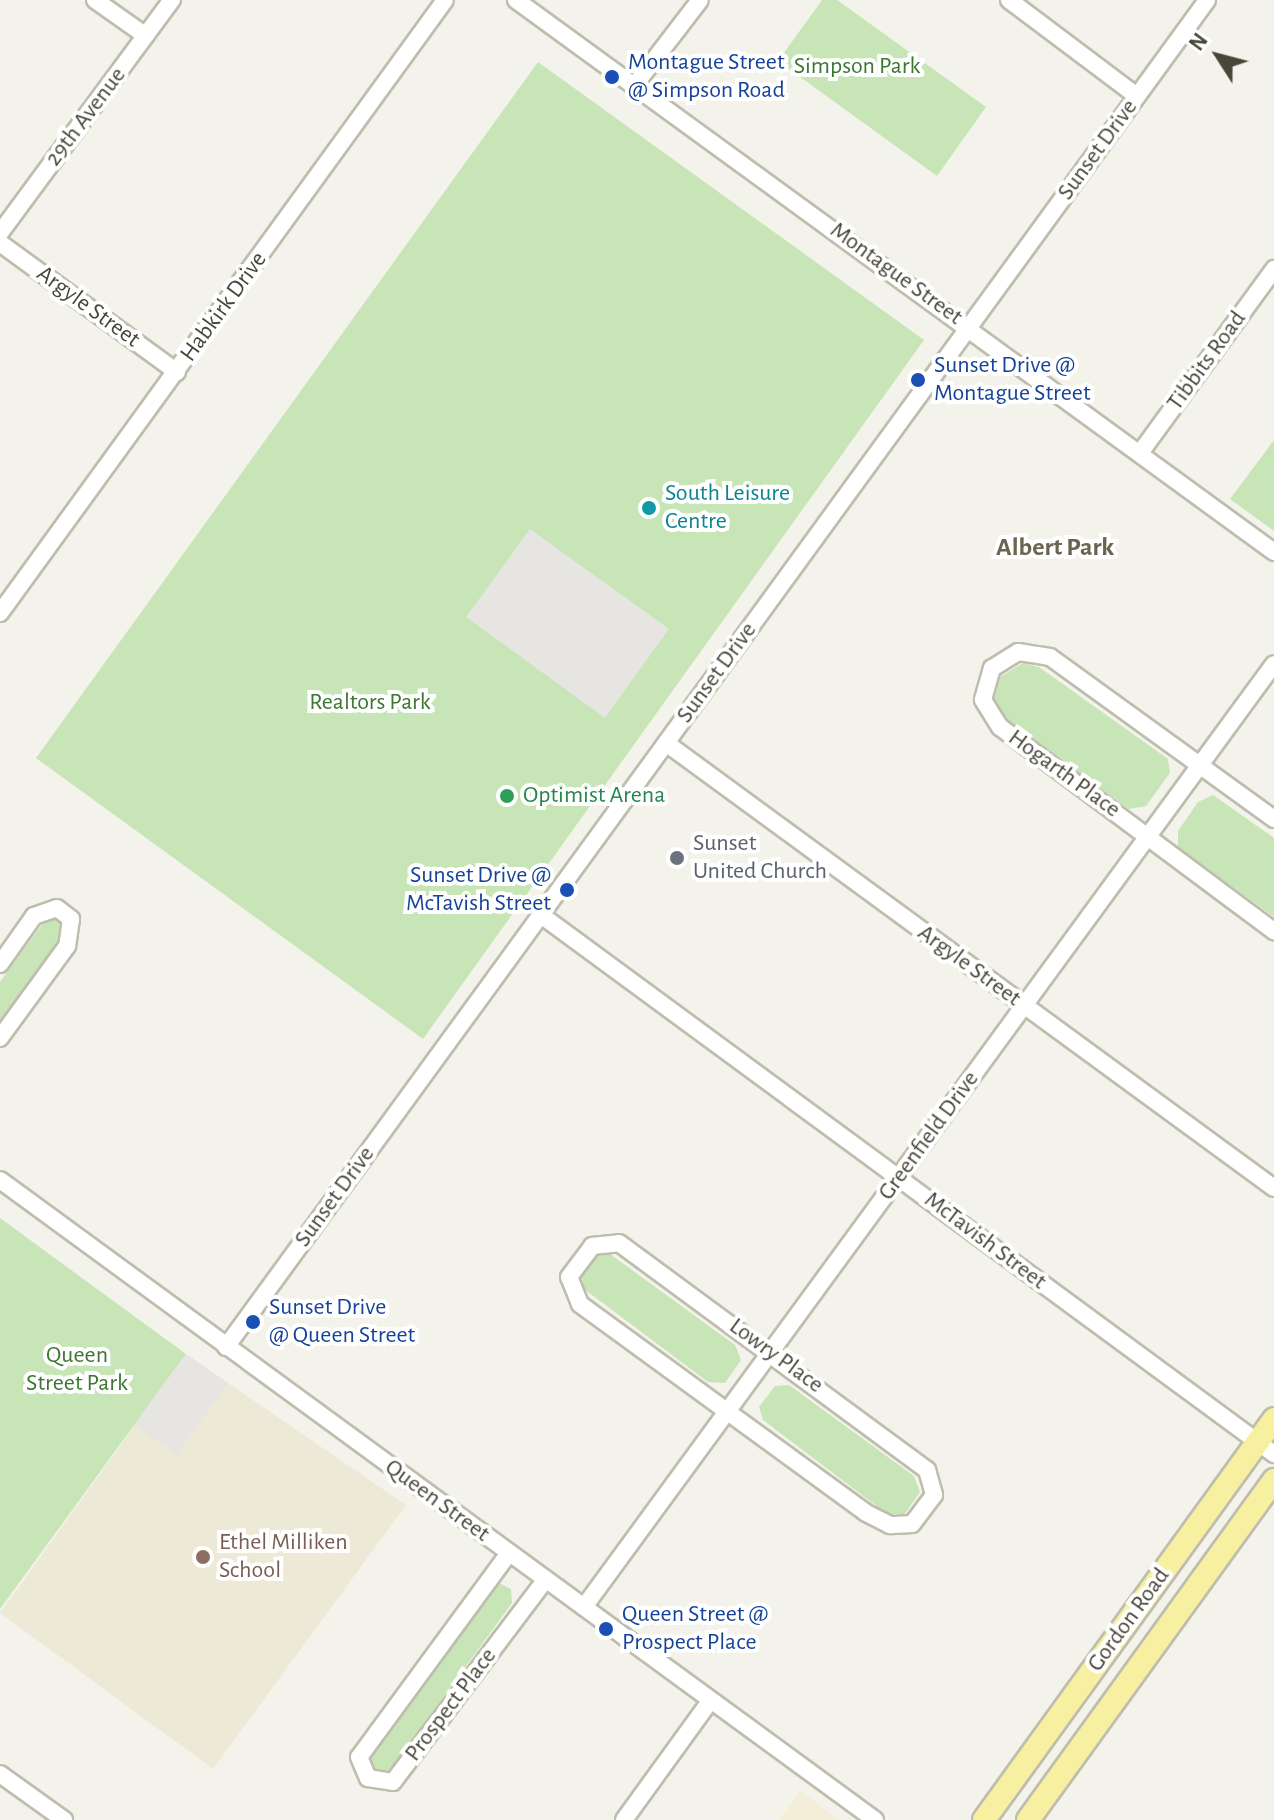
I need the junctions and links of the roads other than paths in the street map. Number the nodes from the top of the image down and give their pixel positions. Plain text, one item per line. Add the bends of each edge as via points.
1 (95, 0) edge
2 (172, 0) edge
3 (445, 0) edge
4 (516, 0) edge
5 (700, 0) edge
6 (1009, 0) edge
7 (1207, 0) edge
8 (146, 36) junction
9 (634, 86) junction
10 (1137, 96) junction
11 (0, 233) edge
12 (0, 243) edge
13 (1274, 269) edge
14 (969, 327) junction
15 (177, 372) junction
16 (1140, 453) junction
17 (1274, 552) edge
18 (0, 613) edge
19 (1274, 664) edge
20 (666, 743) junction
21 (1200, 765) junction
22 (1274, 819) edge
23 (1149, 837) junction
24 (541, 915) junction
25 (1274, 931) edge
26 (0, 964) edge
27 (1024, 1006) junction
28 (0, 1038) edge
29 (899, 1176) junction
30 (0, 1180) edge
31 (1274, 1188) edge
32 (226, 1347) junction
33 (771, 1353) junction
34 (729, 1410) junction
35 (1274, 1419) edge
36 (1265, 1448) edge
37 (1274, 1480) edge
38 (509, 1553) junction
39 (545, 1580) junction
40 (584, 1607) junction
41 (710, 1701) junction
42 (0, 1774) edge
43 (64, 1820) edge
44 (624, 1820) edge
45 (875, 1820) edge
46 (984, 1820) edge
47 (1028, 1820) edge

1 - 8 street
2 - 8 street, 29th Avenue
3 - 15 street, Habkirk Drive
4 - 9 street, Montague Street
5 - 9 street
6 - 10 street
7 - 10 street, Sunset Drive
8 - 11 street, 29th Avenue
9 - 14 street, Montague Street
10 - 14 street, Sunset Drive
12 - 15 street, Argyle Street
13 - 16 street, Tibbits Road
14 - 16 street, Montague Street
14 - 20 street, Sunset Drive
15 - 18 street, Habkirk Drive
16 - 17 street, Montague Street
19 - 21 street, Greenfield Drive
20 - 24 street, Sunset Drive
20 - 27 street, Argyle Street
21 - 22 street, Hogarth Place
21 - 23 street, Greenfield Drive
21 - 23 street, Hogarth Place via 1050,657 1018,652 992,668 983,700 1000,727
23 - 25 street, Hogarth Place
23 - 27 street, Greenfield Drive
24 - 29 street, McTavish Street
24 - 32 street, Sunset Drive
26 - 28 street via 34,916 57,908 71,919 67,946
27 - 29 street, Greenfield Drive
27 - 31 street, Argyle Street
29 - 33 street, Greenfield Drive
29 - 36 street, McTavish Street
30 - 32 street, Queen Street
32 - 38 street, Queen Street
33 - 34 street, Greenfield Drive
33 - 34 street, Lowry Place via 619,1243 592,1246 569,1277 580,1304
33 - 34 street, Lowry Place via 927,1470 934,1495 912,1524 890,1525
34 - 40 street, Greenfield Drive
35 - 36 main road, Gordon Road
36 - 46 main road, Gordon Road
37 - 47 main road, Gordon Road
38 - 39 street, Queen Street
38 - 39 street, Prospect Place via 359,1757 368,1778 393,1782
39 - 40 street, Queen Street
40 - 41 street, Queen Street
41 - 44 street
41 - 45 street, Queen Street
42 - 43 street

